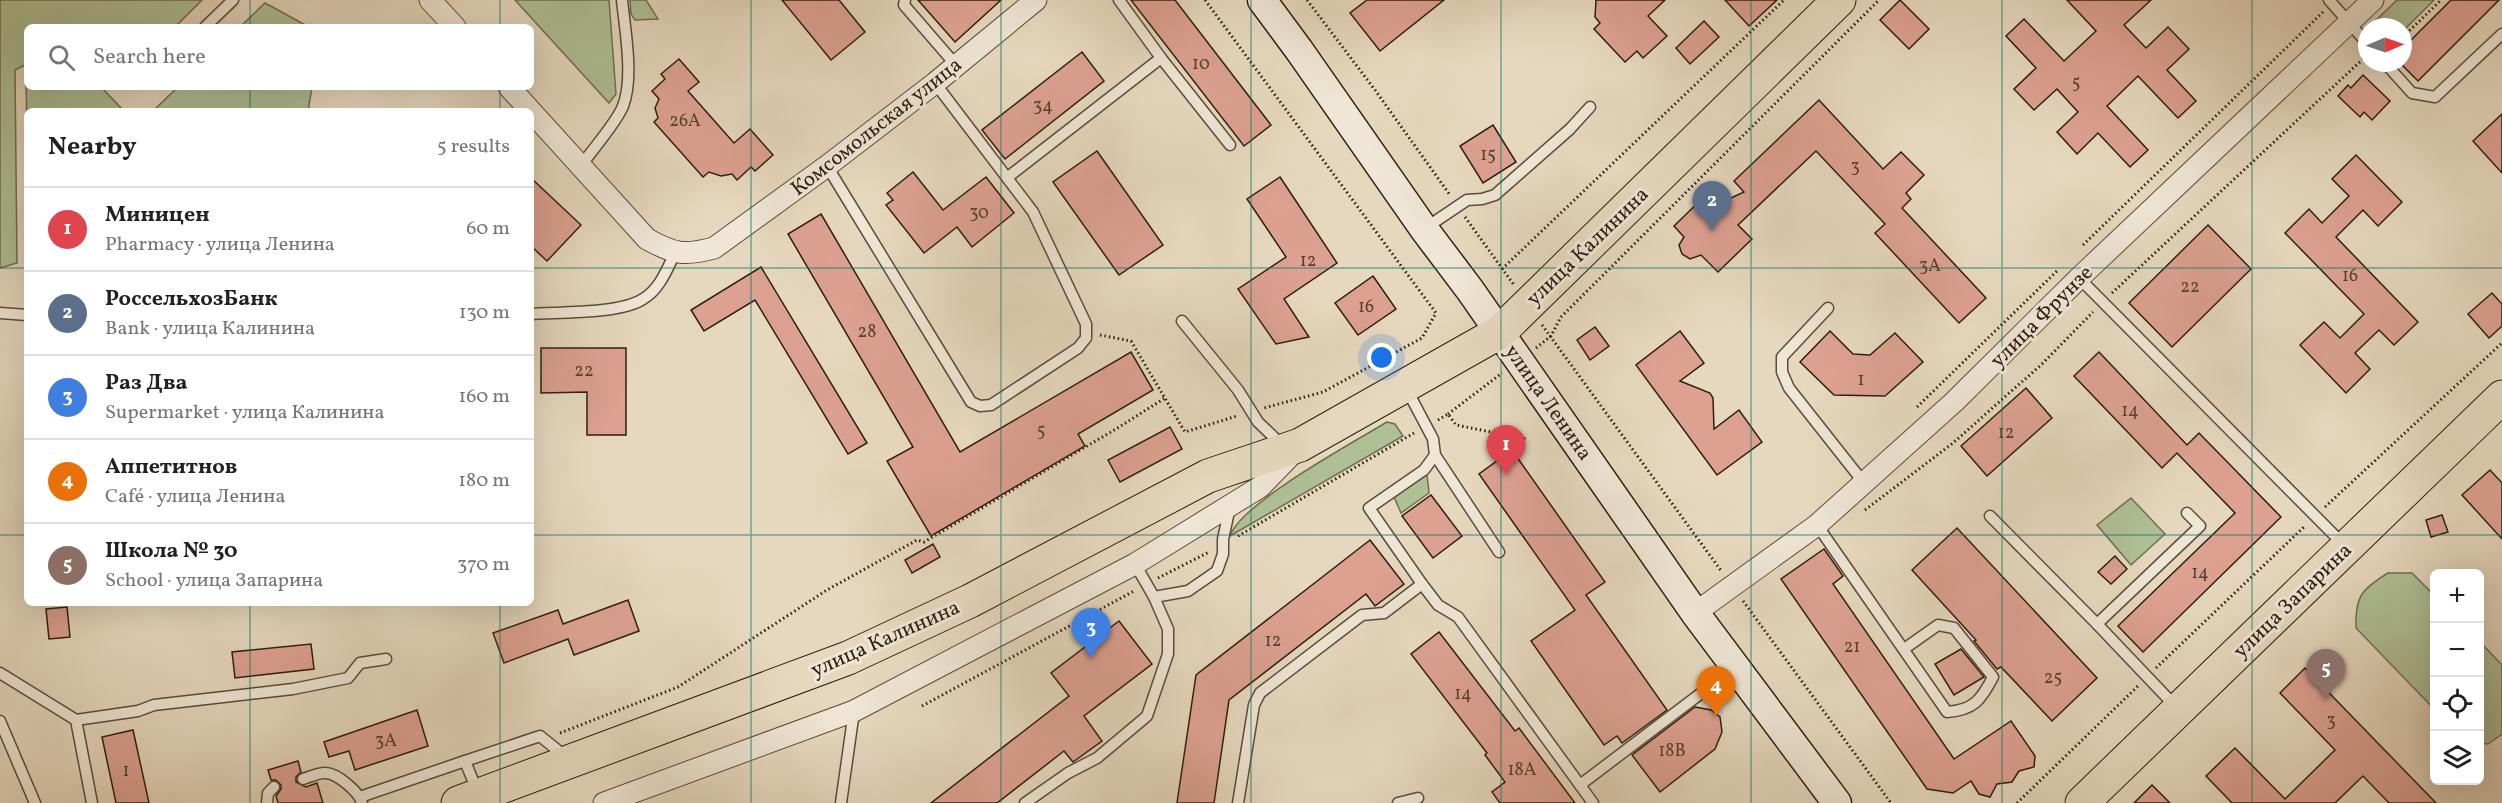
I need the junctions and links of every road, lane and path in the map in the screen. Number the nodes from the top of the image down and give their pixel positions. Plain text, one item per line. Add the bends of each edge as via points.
1 (233, 0) edge
2 (430, 0) edge
3 (622, 0) edge
4 (905, 0) edge
5 (1036, 0) edge
6 (1119, 0) edge
7 (1205, 0) edge
8 (1262, 0) edge
9 (1307, 0) edge
10 (1784, 0) edge
11 (1839, 0) edge
12 (1879, 0) edge
13 (2373, 0) edge
14 (2441, 0) edge
15 (2330, 2) edge
16 (2348, 23) junction
17 (208, 24) edge
18 (452, 24) edge
19 (2412, 28) edge
20 (2358, 34) edge
21 (2502, 34) edge
22 (1161, 58) junction
23 (955, 64) junction
24 (2358, 64) edge
25 (2393, 72) edge
26 (935, 83) junction
27 (512, 90) edge
28 (1590, 107) dead end
29 (528, 108) edge
30 (534, 114) edge
31 (1230, 145) dead end
32 (581, 166) junction
33 (827, 166) junction
34 (1008, 177) junction
35 (1458, 206) junction
36 (1424, 229) junction
37 (2082, 246) dead end
38 (675, 253) junction
39 (2072, 270) junction
40 (2103, 302) junction
41 (1828, 308) dead end
42 (0, 313) edge
43 (534, 314) edge
44 (24, 315) edge
45 (1182, 321) dead end
46 (1086, 332) junction
47 (1500, 332) junction
48 (1551, 336) dead end
49 (2502, 343) edge
50 (1487, 385) dead end
51 (1406, 387) junction
52 (2502, 397) edge
53 (1164, 398) junction
54 (1913, 411) dead end
55 (1252, 412) junction
56 (1448, 414) dead end
57 (1293, 447) junction
58 (1435, 454) junction
59 (1864, 483) junction
60 (1230, 507) junction
61 (1863, 511) dead end
62 (2187, 513) dead end
63 (1990, 516) dead end
64 (2316, 516) junction
65 (1817, 525) junction
66 (2347, 548) junction
67 (1499, 552) dead end
68 (1136, 564) junction
69 (1731, 565) dead end
70 (1721, 572) dead end
71 (1422, 584) junction
72 (1154, 597) junction
73 (1695, 613) junction
74 (2097, 624) junction
75 (1904, 650) junction
76 (386, 659) dead end
77 (0, 673) edge
78 (2147, 677) junction
79 (1704, 691) dead end
80 (2179, 710) junction
81 (854, 711) junction
82 (76, 720) junction
83 (0, 721) edge
84 (544, 739) junction
85 (465, 761) junction
86 (571, 761) junction
87 (303, 778) dead end
88 (1580, 785) junction
89 (274, 787) dead end
90 (1418, 798) dead end
91 (361, 800) edge
92 (468, 800) edge
93 (35, 803) edge
94 (92, 803) edge
95 (267, 803) edge
96 (604, 803) edge
97 (841, 803) edge
98 (1025, 803) edge
99 (1239, 803) edge
100 (1398, 803) edge
101 (1593, 803) edge
102 (1837, 803) edge
103 (2017, 803) edge
104 (2082, 803) edge

1 - 17 lane
2 - 18 street
3 - 32 lane via 628,67 625,100
4 - 23 lane via 904,5
5 - 23 street, Комсомольская улица
6 - 22 lane
7 - 55 path via 1436,313 1422,338 1323,392
8 - 36 main road, улица Ленина
9 - 35 path
10 - 35 path via 1502,269
11 - 47 main road, улица Калинина
12 - 48 path via 1561,317
13 - 16 street, улица Фрунзе
14 - 19 path
15 - 16 lane
15 - 37 path
16 - 20 lane
16 - 39 street, улица Фрунзе
21 - 25 lane via 2435,97 2412,93
22 - 31 lane
22 - 34 lane
23 - 26 street, Комсомольская улица
24 - 40 path
26 - 33 street, Комсомольская улица
26 - 34 lane
27 - 29 street
28 - 35 lane via 1495,195 1467,200
30 - 32 street
32 - 38 street via 647,239
33 - 38 street, Комсомольская улица via 714,248 693,254
33 - 46 lane via 971,402 990,405 1078,348
34 - 46 lane via 1033,212 1086,324
35 - 36 lane
36 - 47 main road, улица Ленина
38 - 43 lane via 658,285 643,300 616,308
39 - 40 lane
39 - 54 path
39 - 59 street, улица Фрунзе via 1954,402
40 - 61 path via 2042,364 1953,442
40 - 64 lane
41 - 59 lane via 1782,357 1782,372 1789,388
42 - 44 lane
45 - 55 lane
46 - 53 path via 1131,341
47 - 51 main road, улица Калинина
47 - 73 main road, улица Ленина
49 - 64 path
50 - 56 path
51 - 57 main road, улица Калинина
51 - 58 lane via 1433,439
52 - 66 main road, улица Запарина
53 - 55 path via 1185,432
53 - 84 path via 924,542 917,540 827,590 678,687
55 - 57 lane via 1267,433
57 - 60 street, улица Калинина via 1260,487
57 - 86 main road, улица Калинина via 1208,476 970,601 848,658
58 - 67 lane
58 - 71 lane via 1424,470 1369,508
59 - 65 street, улица Фрунзе
60 - 68 street, улица Калинина
60 - 72 lane via 1217,571 1188,591
62 - 74 lane via 2200,526
63 - 74 lane
64 - 66 lane
64 - 78 path
65 - 73 street, улица Фрунзе
65 - 75 lane
66 - 80 main road, улица Запарина
68 - 72 lane
68 - 81 street, улица Калинина
69 - 70 path
71 - 88 lane via 1438,605 1458,617
71 - 99 lane via 1384,613 1362,615 1260,693 1254,705
72 - 98 lane via 1167,629 1168,654 1147,716 1096,758
73 - 102 main road, улица Ленина
74 - 78 lane
75 - 75 lane via 1947,712 1963,711 1982,698 1993,678 1954,628 1938,625
76 - 82 lane via 360,663 348,678 293,689 154,705
77 - 82 lane
78 - 80 lane
78 - 103 path
79 - 88 lane
80 - 104 main road, улица Запарина
81 - 96 street, улица Калинина
81 - 97 lane
82 - 94 lane
83 - 93 lane
84 - 85 lane via 540,736
84 - 86 lane
85 - 91 lane
85 - 92 lane
86 - 92 main road, улица Калинина
87 - 91 lane via 326,772
88 - 101 lane
89 - 95 lane via 268,793
90 - 100 lane

